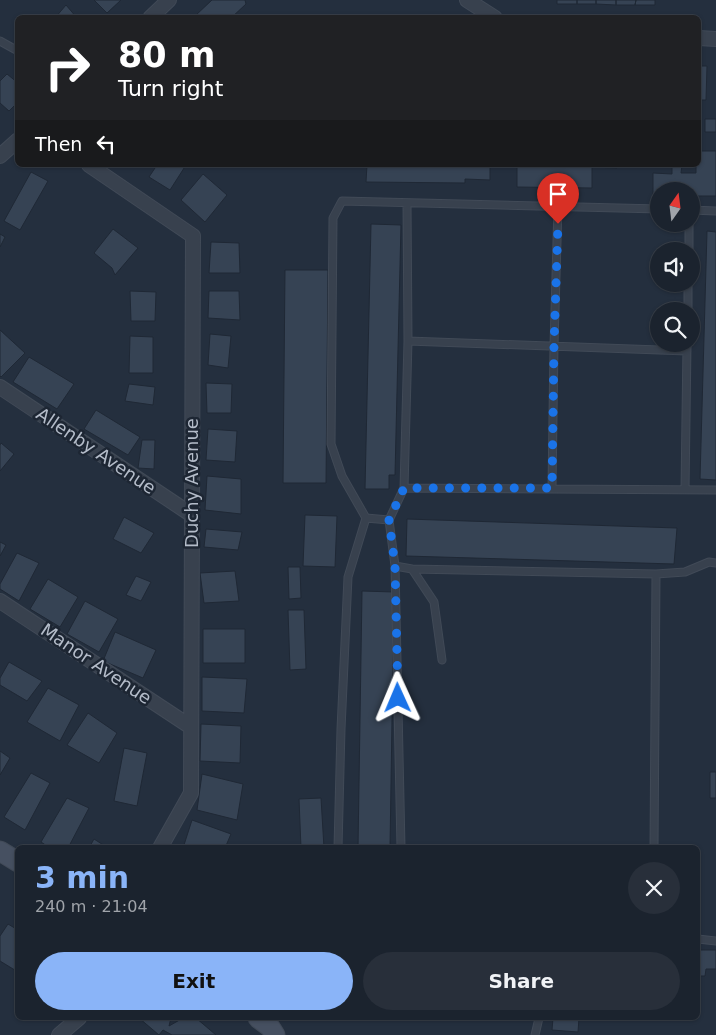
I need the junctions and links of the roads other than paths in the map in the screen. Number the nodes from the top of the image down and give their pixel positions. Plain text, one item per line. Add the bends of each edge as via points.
1 (169, 0) edge
2 (467, 0) edge
3 (153, 15) edge
4 (490, 15) edge
5 (701, 38) edge
6 (716, 39) edge
7 (0, 42) edge
8 (15, 50) edge
9 (15, 143) edge
10 (0, 156) edge
11 (91, 167) edge
12 (406, 203) junction
13 (558, 206) junction
14 (650, 209) edge
15 (700, 210) edge
16 (716, 211) edge
17 (408, 341) junction
18 (554, 345) junction
19 (650, 346) edge
20 (687, 352) edge
21 (0, 387) edge
22 (404, 488) junction
23 (552, 488) junction
24 (685, 490) junction
25 (716, 490) edge
26 (192, 515) junction
27 (366, 518) junction
28 (389, 520) junction
29 (716, 563) edge
30 (395, 566) junction
31 (412, 569) junction
32 (656, 574) junction
33 (0, 600) edge
34 (442, 660) dead end
35 (191, 727) junction
36 (162, 845) edge
37 (338, 845) edge
38 (401, 845) edge
39 (654, 845) edge
40 (0, 851) edge
41 (15, 860) edge
42 (700, 939) edge
43 (716, 941) edge
44 (77, 1020) edge
45 (261, 1020) edge
46 (539, 1020) edge
47 (59, 1035) edge
48 (275, 1035) edge
49 (535, 1035) edge

1 - 3 street
2 - 4 street
5 - 6 street
7 - 8 lane
9 - 10 street
11 - 26 street, Duchy Avenue via 193,236
12 - 13 lane
12 - 17 lane
12 - 27 lane via 342,201 334,218 332,444 342,476
13 - 14 lane
13 - 18 lane
15 - 16 lane
17 - 18 lane
17 - 22 lane
18 - 19 lane
18 - 23 lane
20 - 24 lane
21 - 26 street, Allenby Avenue
22 - 23 lane
22 - 28 lane
23 - 24 lane
24 - 25 lane
26 - 35 street, Duchy Avenue
27 - 28 lane
27 - 37 lane via 348,577
28 - 30 lane
29 - 32 lane via 709,562 685,572
30 - 31 lane
30 - 38 lane
31 - 32 lane
31 - 34 lane via 434,602
32 - 39 lane
33 - 35 street, Manor Avenue
35 - 36 street, Duchy Avenue via 191,793
40 - 41 main road
42 - 43 lane
44 - 47 street
45 - 48 main road
46 - 49 lane

